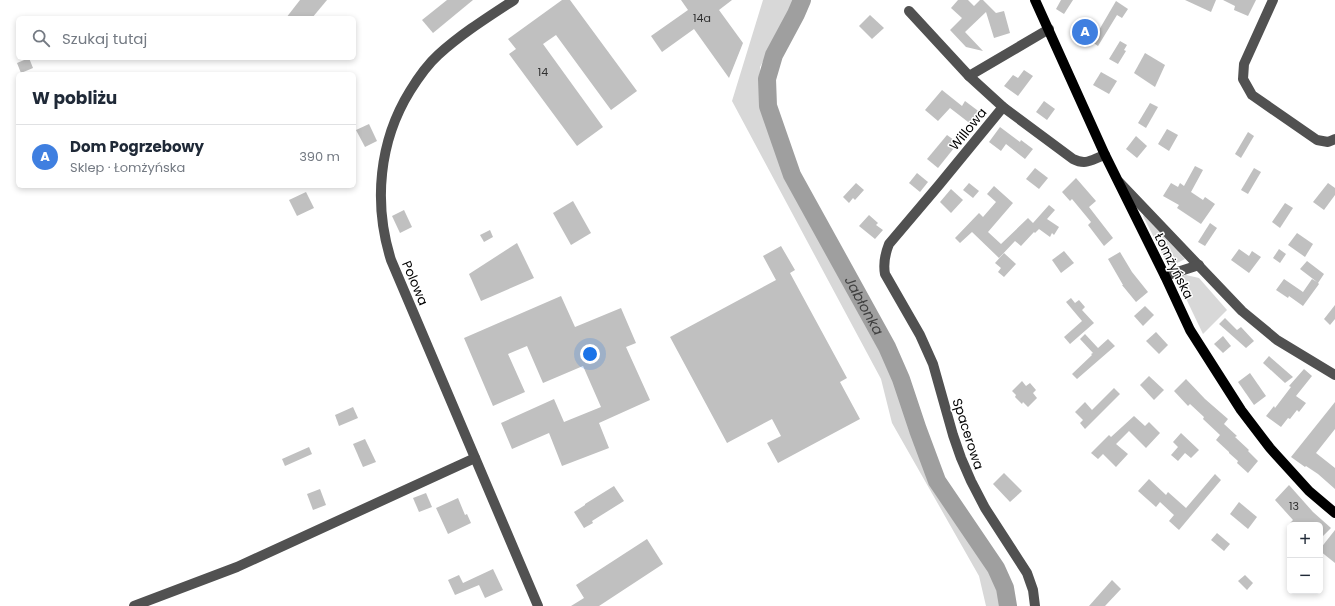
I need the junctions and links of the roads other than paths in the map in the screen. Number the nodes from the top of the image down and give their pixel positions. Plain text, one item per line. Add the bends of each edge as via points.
1 (514, 0) edge
2 (1035, 0) edge
3 (1273, 0) edge
4 (909, 11) dead end
5 (1049, 29) junction
6 (969, 76) junction
7 (1003, 107) junction
8 (1335, 139) edge
9 (1105, 155) junction
10 (1117, 179) junction
11 (1199, 265) junction
12 (884, 266) joint
13 (1165, 276) junction
14 (1335, 375) edge
15 (475, 458) junction
16 (1335, 513) edge
17 (134, 606) edge
18 (538, 606) edge
19 (1035, 606) edge

1 - 15 street, Polowa via 437,55 414,83 396,117 389,138 383,161 380,192 384,236 391,260
2 - 5 main road, Łomżyńska
3 - 8 street via 1244,64 1243,79 1252,95 1317,140 1328,142
4 - 6 street
5 - 6 street
5 - 9 main road, Łomżyńska
6 - 7 street
7 - 9 street, Willowa via 1073,159 1086,163
7 - 12 street, Willowa via 889,244
9 - 10 main road, Łomżyńska
10 - 11 street
10 - 13 main road, Łomżyńska
11 - 13 street
11 - 14 street via 1242,311 1277,340
12 - 19 street, Spacerowa via 933,364 953,435 971,481 985,508 1027,573
13 - 16 main road, Łomżyńska via 1190,330 1240,410 1309,491
15 - 17 street via 237,568
15 - 18 street, Polowa

